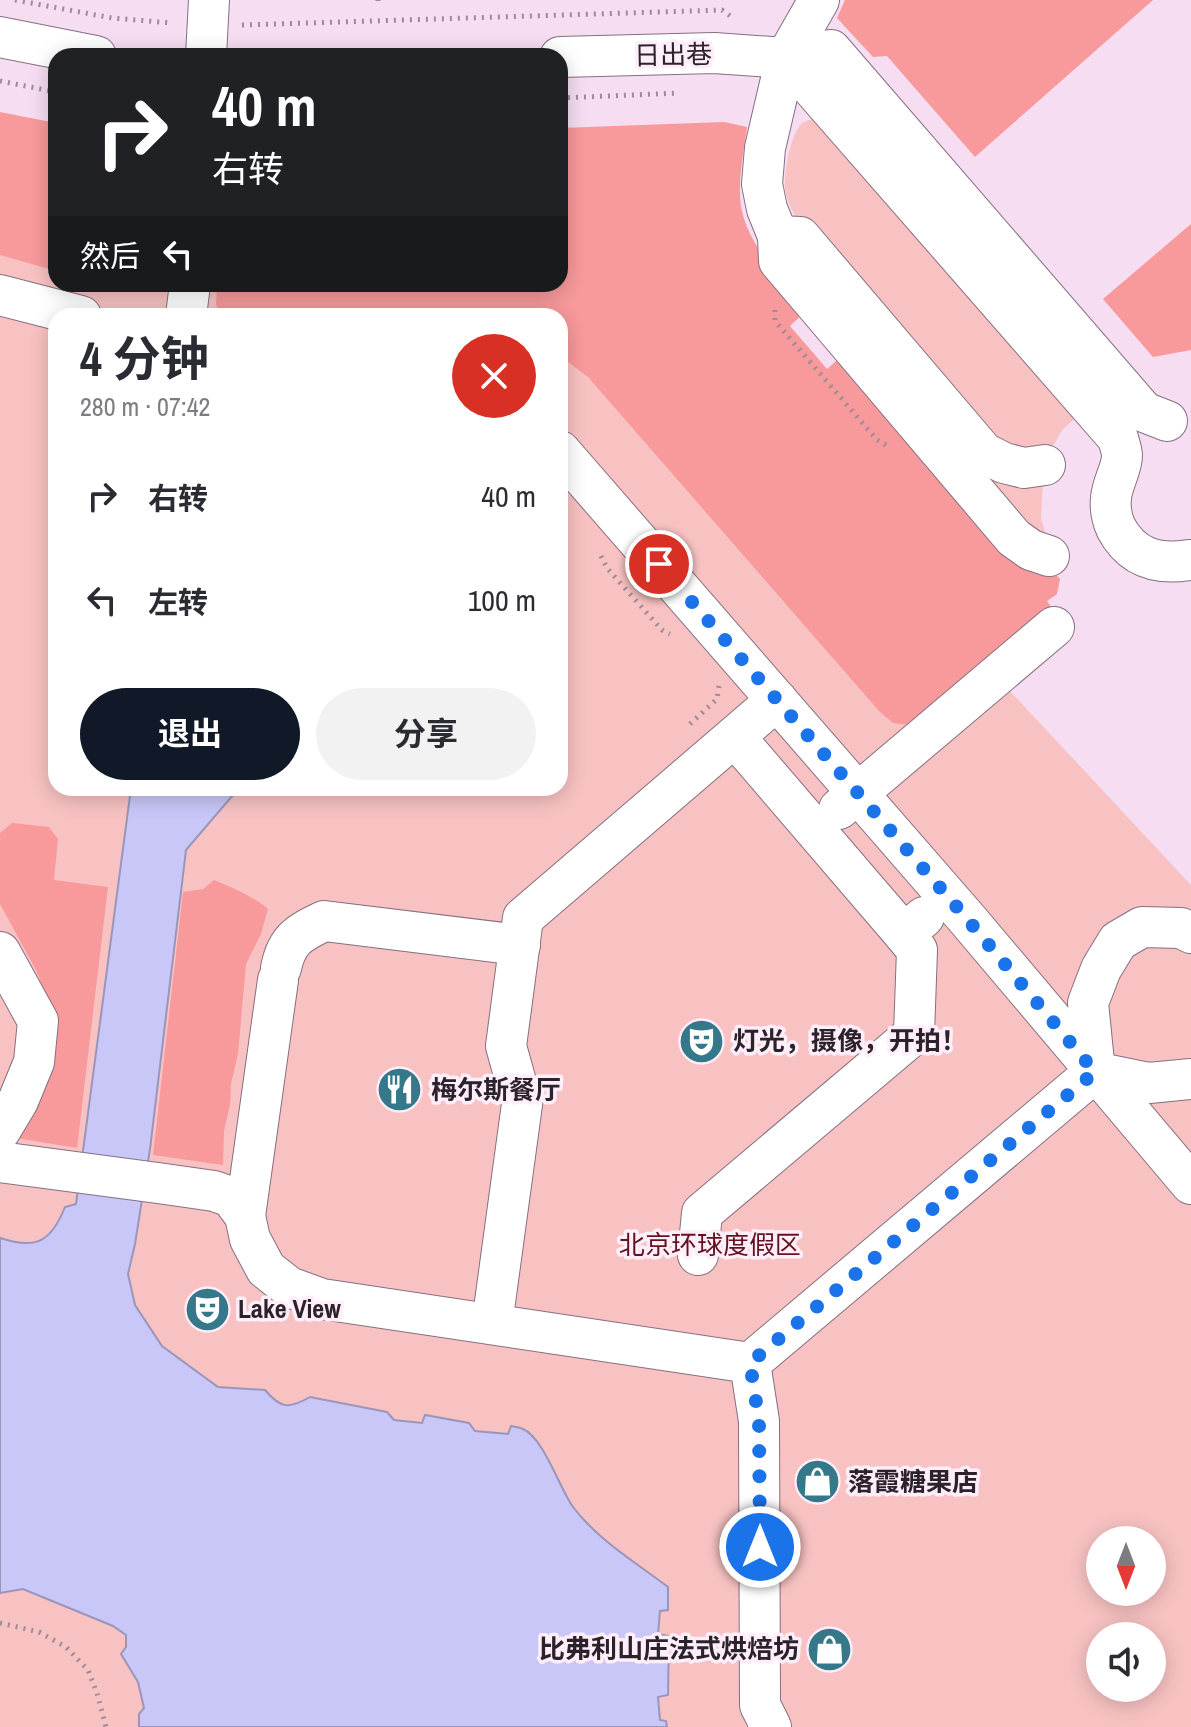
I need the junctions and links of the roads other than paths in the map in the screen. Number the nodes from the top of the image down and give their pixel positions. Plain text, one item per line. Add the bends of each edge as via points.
1 (819, 0) edge
2 (0, 37) edge
3 (56, 48) edge
4 (568, 57) edge
5 (786, 58) junction
6 (778, 236) junction
7 (0, 295) edge
8 (50, 308) edge
9 (1179, 417) edge
10 (1122, 458) junction
11 (568, 460) edge
12 (1045, 465) dead end
13 (1049, 556) dead end
14 (1189, 560) edge
15 (1054, 627) dead end
16 (777, 700) junction
17 (735, 737) junction
18 (858, 793) junction
19 (815, 830) junction
20 (958, 908) junction
21 (1191, 933) edge
22 (904, 934) junction
23 (520, 945) junction
24 (0, 952) edge
25 (1095, 1072) junction
26 (1191, 1079) edge
27 (0, 1131) edge
28 (0, 1162) edge
29 (1191, 1184) edge
30 (245, 1216) junction
31 (698, 1255) dead end
32 (492, 1324) junction
33 (750, 1363) junction
34 (771, 1727) edge

1 - 5 street
2 - 3 street
4 - 5 street, 日出巷 via 714,53
5 - 6 street via 762,184
5 - 9 street, 日出巷 via 831,50 1144,412
5 - 10 street via 1118,438
6 - 12 street via 800,237 984,453 1024,468
6 - 13 street via 779,261 1014,538
7 - 8 street
9 - 10 street via 1137,439
10 - 14 street via 1110,500 1123,541 1137,554 1156,560
11 - 16 street
15 - 18 street
16 - 17 street
16 - 18 street
17 - 19 street
17 - 23 street via 523,918
18 - 19 street
18 - 20 street
19 - 22 street
20 - 22 street
20 - 25 street
21 - 25 street via 1142,927 1118,941 1088,1003
22 - 31 street via 917,950 914,1034 702,1213
23 - 30 street via 324,921 300,933 285,951 280,974
23 - 32 street via 506,1046 519,1089
24 - 27 street via 38,1021 34,1062
25 - 26 street via 1149,1083
25 - 29 street
25 - 33 street
28 - 30 street via 214,1191 231,1197
30 - 32 street via 266,1269 289,1287 322,1299
32 - 33 street
33 - 34 street via 759,1421 760,1705

